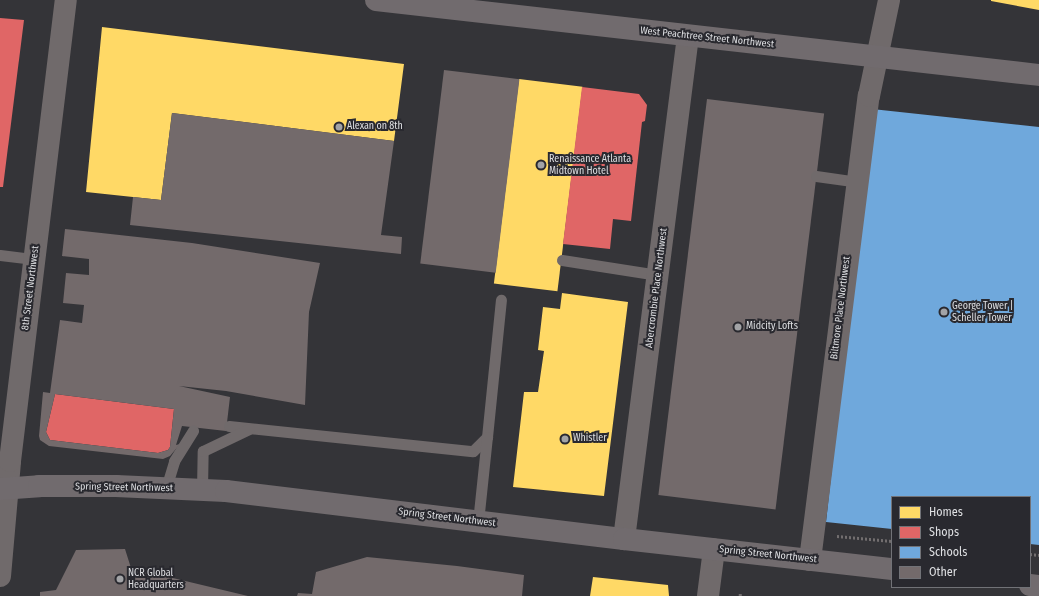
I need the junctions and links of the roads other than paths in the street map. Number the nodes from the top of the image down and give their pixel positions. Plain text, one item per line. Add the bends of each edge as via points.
1 (66, 0) edge
2 (376, 0) edge
3 (888, 0) edge
4 (401, 2) edge
5 (688, 36) junction
6 (877, 57) junction
7 (1039, 75) edge
8 (816, 176) dead end
9 (858, 182) junction
10 (0, 255) edge
11 (34, 259) junction
12 (562, 260) dead end
13 (658, 274) junction
14 (500, 300) dead end
15 (229, 426) dead end
16 (250, 428) junction
17 (193, 431) dead end
18 (487, 437) junction
19 (166, 488) junction
20 (4, 489) edge
21 (202, 490) junction
22 (478, 522) junction
23 (624, 539) junction
24 (714, 549) junction
25 (810, 560) junction
26 (891, 569) edge
27 (0, 576) edge
28 (708, 596) edge

1 - 11 street, 8th Street Northwest
2 - 4 main road, West Peachtree Street Northwest
3 - 6 street, Biltmore Place Northwest
4 - 5 main road, West Peachtree Street Northwest
5 - 6 main road, West Peachtree Street Northwest
5 - 13 street, Abercrombie Place Northwest
6 - 7 main road, West Peachtree Street Northwest
6 - 9 street, Biltmore Place Northwest via 869,96
8 - 9 lane
9 - 25 street, Biltmore Place Northwest
10 - 11 lane
11 - 20 street, 8th Street Northwest
12 - 13 lane
13 - 23 street, Abercrombie Place Northwest
14 - 18 lane
15 - 16 lane
16 - 18 lane via 473,451
16 - 21 lane via 203,451
17 - 19 lane via 174,461
18 - 22 lane
19 - 20 main road, Spring Street Northwest via 116,486
19 - 21 main road, Spring Street Northwest
20 - 27 street, 8th Street Northwest
21 - 22 main road, Spring Street Northwest
22 - 23 main road, Spring Street Northwest
23 - 24 main road, Spring Street Northwest
24 - 25 main road, Spring Street Northwest
24 - 28 street
25 - 26 main road, Spring Street Northwest

